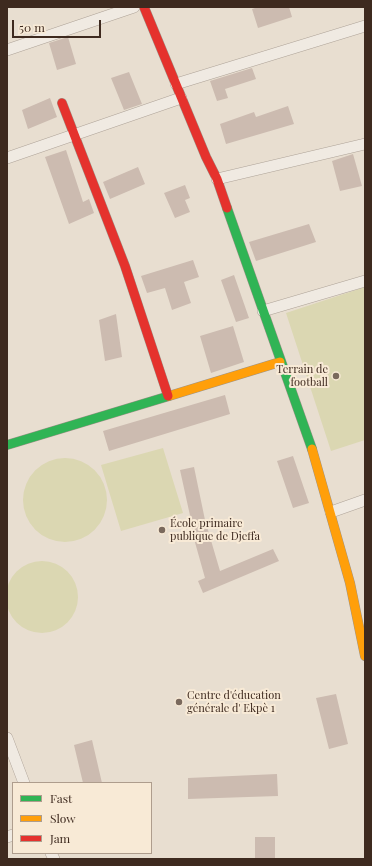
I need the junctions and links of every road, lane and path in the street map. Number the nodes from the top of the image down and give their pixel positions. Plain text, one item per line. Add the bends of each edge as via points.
1 (134, 7) edge
2 (144, 7) edge
3 (365, 26) edge
4 (7, 50) edge
5 (176, 84) junction
6 (181, 98) junction
7 (62, 103) dead end
8 (74, 136) junction
9 (365, 144) edge
10 (7, 158) edge
11 (217, 179) junction
12 (365, 281) edge
13 (263, 311) junction
14 (280, 362) junction
15 (168, 396) junction
16 (7, 445) edge
17 (365, 500) edge
18 (331, 512) junction
19 (362, 623) edge
20 (365, 656) edge
21 (7, 738) edge
22 (24, 782) edge

1 - 4 street
2 - 5 street
3 - 5 street
5 - 6 street
6 - 8 street
6 - 11 street
7 - 8 street
8 - 10 street
8 - 15 street via 125,266
9 - 11 street
11 - 13 street
12 - 13 street
13 - 14 street
14 - 15 street
14 - 18 street
15 - 16 street
17 - 18 street
18 - 19 street
19 - 20 street
21 - 22 street

